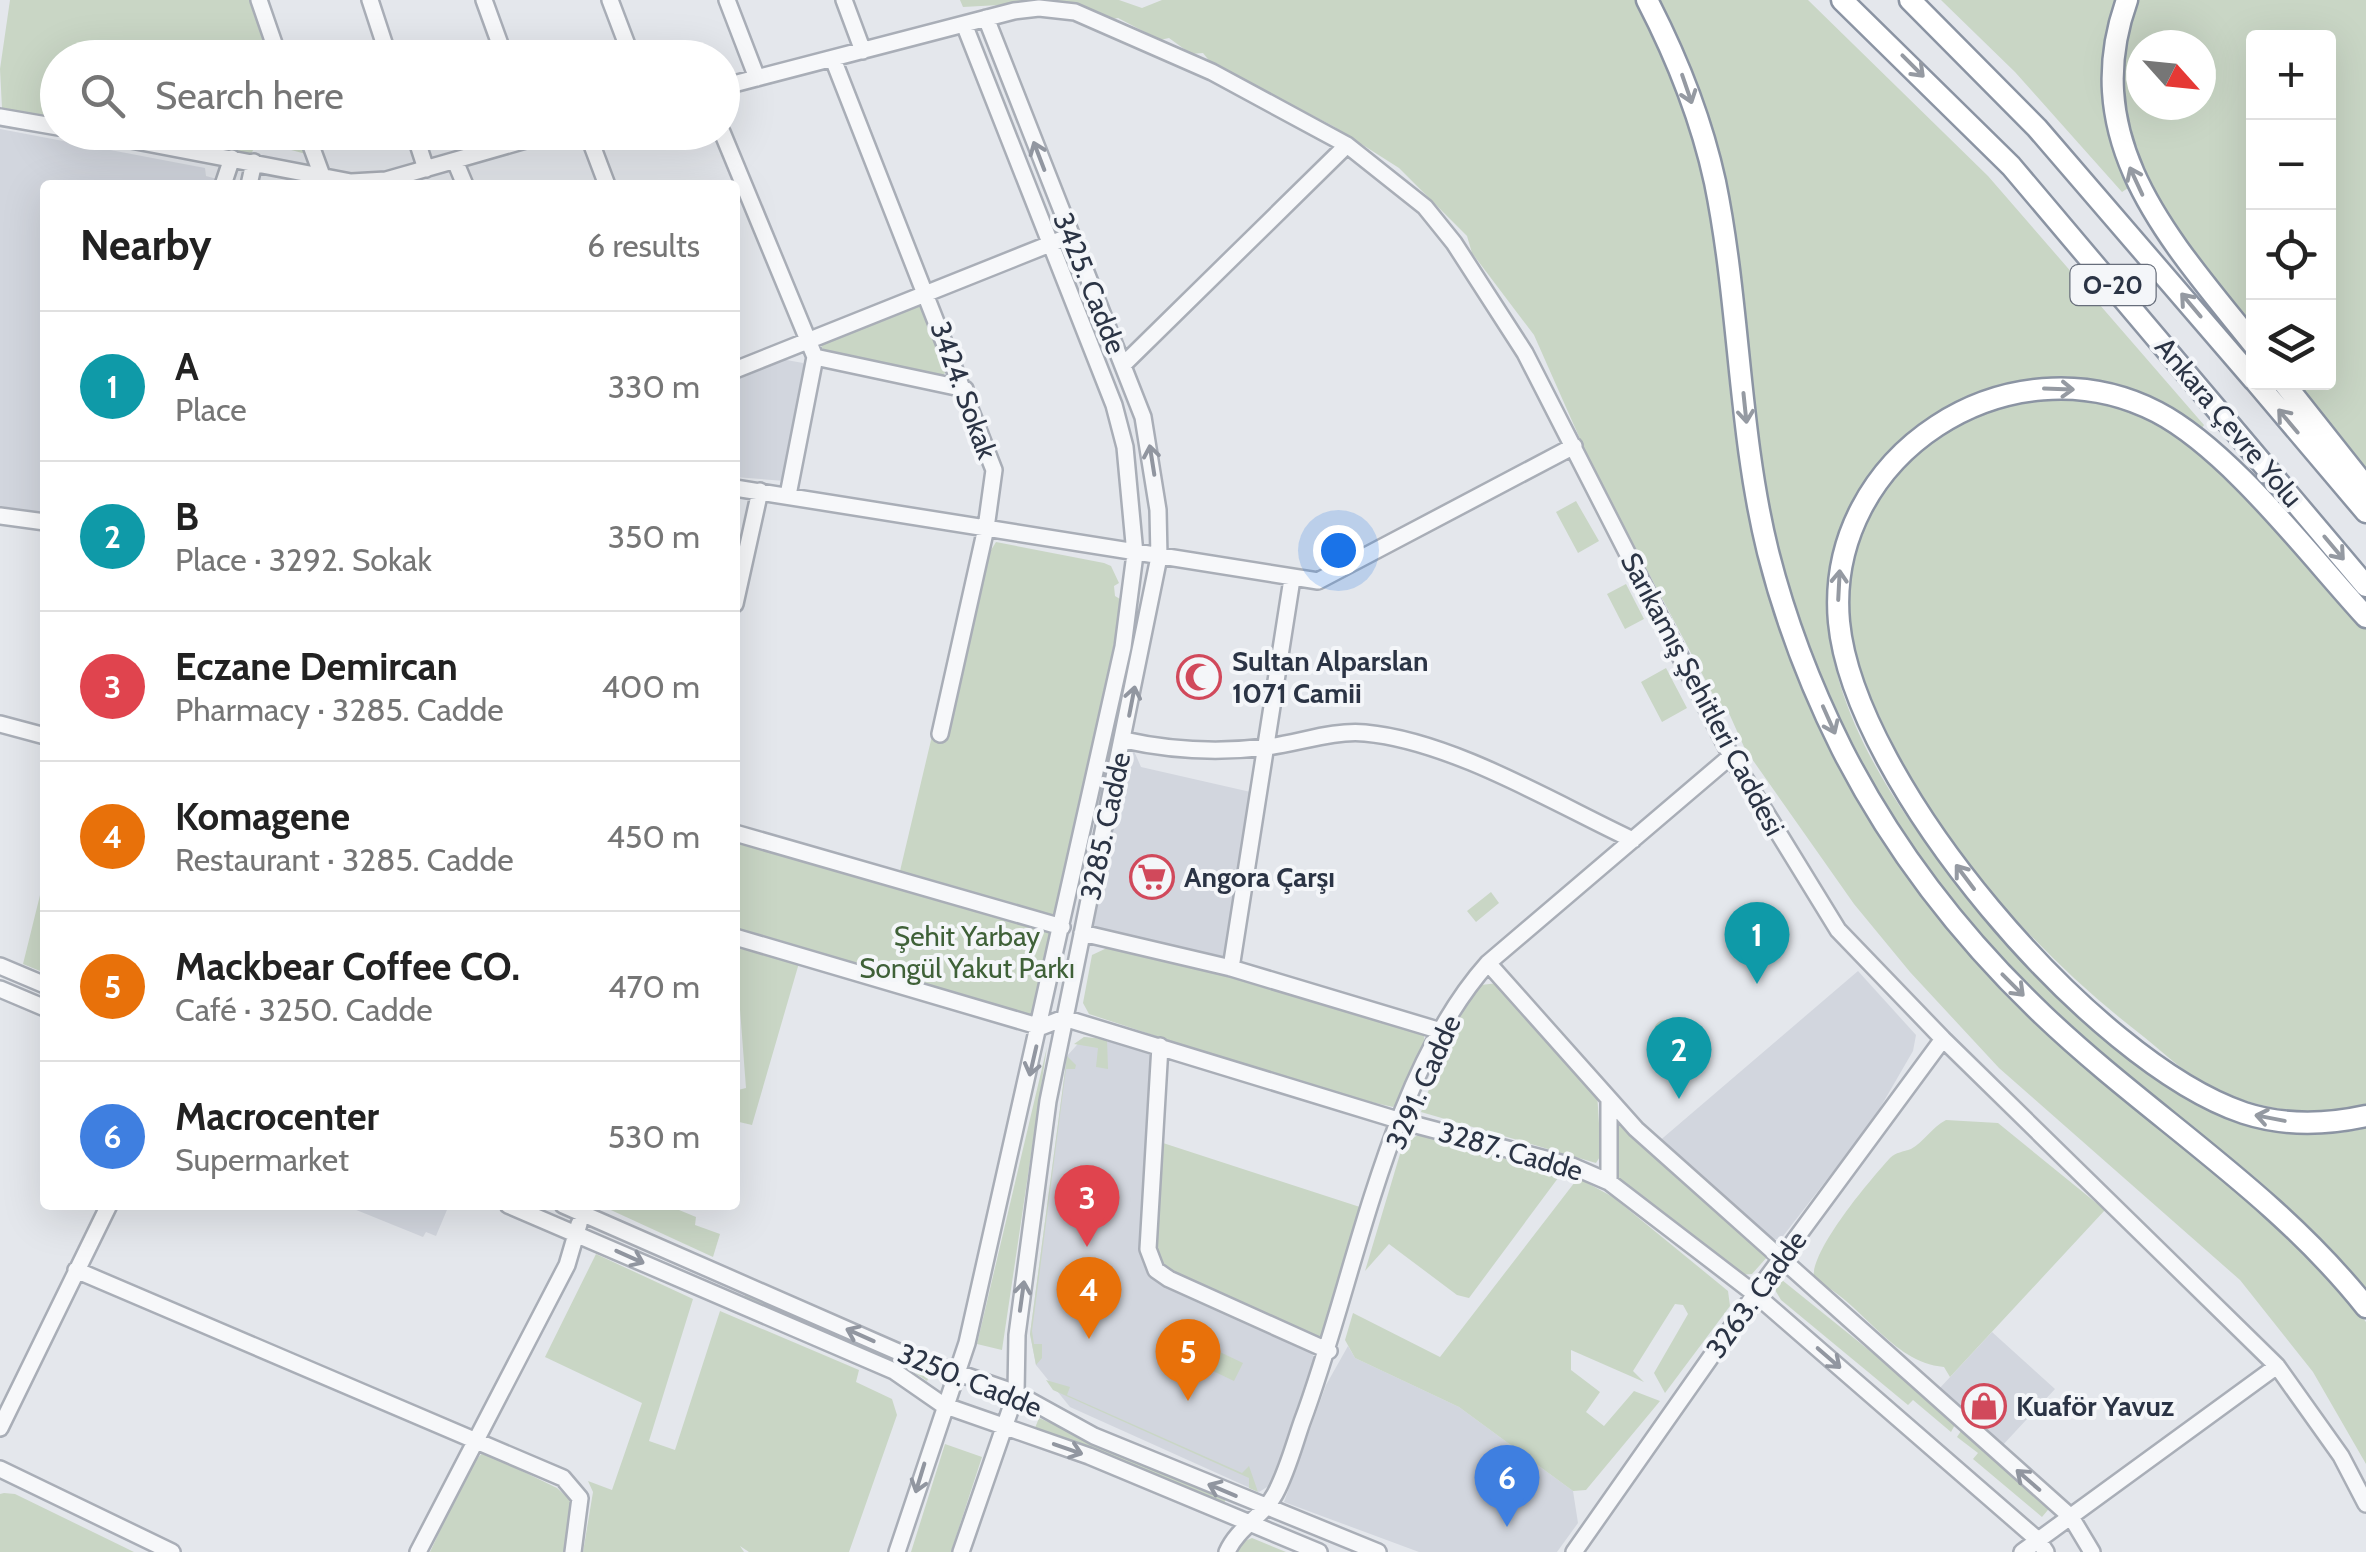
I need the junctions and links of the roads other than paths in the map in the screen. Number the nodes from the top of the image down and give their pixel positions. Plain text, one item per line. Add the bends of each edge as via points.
1 (259, 0) edge
2 (370, 0) edge
3 (484, 0) edge
4 (610, 0) edge
5 (727, 0) edge
6 (844, 0) edge
7 (1647, 0) edge
8 (1842, 0) edge
9 (1910, 0) edge
10 (2126, 0) edge
11 (986, 18) junction
12 (964, 24) junction
13 (273, 40) edge
14 (383, 40) edge
15 (498, 40) edge
16 (625, 40) edge
17 (863, 51) junction
18 (833, 59) junction
19 (757, 78) junction
20 (740, 83) edge
21 (0, 116) edge
22 (40, 124) edge
23 (1347, 145) junction
24 (188, 150) edge
25 (313, 150) edge
26 (420, 150) edge
27 (488, 150) edge
28 (594, 150) edge
29 (729, 150) edge
30 (232, 158) junction
31 (455, 161) junction
32 (254, 162) junction
33 (426, 169) junction
34 (225, 180) edge
35 (250, 180) edge
36 (320, 180) edge
37 (324, 180) edge
38 (386, 180) edge
39 (463, 180) edge
40 (605, 180) edge
41 (1070, 236) junction
42 (1049, 244) junction
43 (928, 294) junction
44 (2246, 335) edge
45 (808, 341) junction
46 (815, 357) junction
47 (1123, 365) junction
48 (740, 368) edge
49 (2246, 370) edge
50 (965, 389) junction
51 (2263, 390) edge
52 (2289, 390) edge
53 (1574, 446) junction
54 (2366, 487) edge
55 (740, 489) edge
56 (760, 492) junction
57 (788, 495) junction
58 (2366, 512) edge
59 (0, 516) edge
60 (40, 521) edge
61 (986, 528) junction
62 (1135, 554) junction
63 (1159, 557) junction
64 (1292, 580) junction
65 (740, 582) edge
66 (2366, 586) edge
67 (2366, 617) edge
68 (0, 724) edge
69 (940, 734) dead end
70 (40, 735) edge
71 (1124, 740) junction
72 (1269, 746) junction
73 (1731, 756) junction
74 (740, 834) edge
75 (1633, 840) junction
76 (1062, 928) junction
77 (1082, 933) junction
78 (740, 938) edge
79 (1488, 962) junction
80 (0, 966) edge
81 (1231, 968) junction
82 (40, 984) edge
83 (0, 989) edge
84 (40, 1006) edge
85 (1064, 1018) junction
86 (1041, 1027) junction
87 (1441, 1031) junction
88 (1943, 1039) junction
89 (1160, 1046) junction
90 (1609, 1102) junction
91 (2366, 1116) edge
92 (1401, 1120) junction
93 (1609, 1182) junction
94 (106, 1210) edge
95 (520, 1210) edge
96 (581, 1210) edge
97 (583, 1210) edge
98 (578, 1234) junction
99 (1780, 1260) junction
100 (76, 1270) junction
101 (1755, 1294) junction
102 (2366, 1306) edge
103 (1329, 1351) junction
104 (2277, 1366) junction
105 (958, 1370) junction
106 (1016, 1393) junction
107 (943, 1405) junction
108 (0, 1428) edge
109 (1004, 1429) junction
110 (475, 1442) junction
111 (0, 1469) edge
112 (2366, 1504) edge
113 (1263, 1508) junction
114 (2070, 1517) junction
115 (1247, 1523) junction
116 (2042, 1546) edge
117 (172, 1552) edge
118 (418, 1552) edge
119 (573, 1552) edge
120 (897, 1552) edge
121 (962, 1552) edge
122 (1227, 1552) edge
123 (1319, 1552) edge
124 (1378, 1552) edge
125 (1574, 1552) edge
126 (2022, 1552) edge
127 (2092, 1552) edge

1 - 13 street
2 - 14 street
3 - 15 street
4 - 16 street
5 - 19 street
6 - 17 street
7 -> 102 highway via 1681,70 1714,181 1768,553 1842,748 1913,869 1998,970 2281,1213
8 -> 66 highway, Ankara Çevre Yolu / O-20 via 2011,166
49 -> 9 highway, Ankara Çevre Yolu / O-20 via 2062,155
44 -> 10 highway via 2169,234 2126,160 2112,108 2116,34
11 - 12 street, Sarıkamış Şehitleri Caddesi
11 - 23 street, Sarıkamış Şehitleri Caddesi via 1039,8 1076,12 1212,72
41 -> 11 street, 3425. Cadde
12 - 17 street, Sarıkamış Şehitleri Caddesi
12 - 42 street, 3425. Cadde
17 - 18 street, Sarıkamış Şehitleri Caddesi
18 - 19 street, Sarıkamış Şehitleri Caddesi
18 - 43 street, 3424. Sokak
19 - 20 street, Sarıkamış Şehitleri Caddesi
21 - 22 street
23 - 47 street
23 - 53 street, Sarıkamış Şehitleri Caddesi via 1414,197 1454,244 1525,353
24 - 30 street
25 - 37 street
26 - 33 street
27 - 31 street
28 - 40 street
29 - 45 street
30 - 32 street
30 - 34 street
31 - 33 street
31 - 39 street
32 - 35 street
32 - 36 street
33 - 38 street
41 - 42 street
41 - 47 street, 3425. Cadde
42 - 43 street
42 - 62 street, 3425. Cadde via 1120,425
43 - 45 street
43 - 50 street, 3424. Sokak
45 - 46 street
45 - 48 street
46 - 50 street
46 - 57 street
63 -> 47 street, 3425. Cadde via 1148,439
50 - 61 street, 3424. Sokak via 994,470
58 -> 51 highway, Ankara Çevre Yolu / O-20
52 - 54 highway
53 - 64 street via 1342,572 1318,581
53 - 73 street, Sarıkamış Şehitleri Caddesi
55 - 56 street
56 - 57 street
56 - 65 street
57 - 61 street
59 - 60 street
61 - 62 street
61 - 69 street, 3424. Sokak
62 - 63 street
62 - 76 street, 3285. Cadde via 1123,647
63 - 64 street
71 -> 63 street, 3285. Cadde
64 - 72 street
91 -> 67 highway via 2305,1124 2226,1106 2115,1031 2022,945 1945,851 1875,735 1844,658 1838,596 1860,508 1908,446 1967,406 2036,388 2063,389 2119,397 2186,430
68 - 70 street
71 - 72 street via 1170,750
71 - 77 street, 3285. Cadde
72 - 75 street via 1363,733 1398,739 1466,762
72 - 81 street
73 - 75 street, 3291. Cadde
73 - 88 street, Sarıkamış Şehitleri Caddesi via 1838,930
74 - 76 street
75 - 79 street, 3291. Cadde
76 - 86 street, 3285. Cadde
77 - 81 street
77 - 85 street, 3285. Cadde
78 - 86 street
79 - 87 street, 3291. Cadde
79 - 90 street
80 - 82 street
81 - 87 street
83 - 84 street
85 - 86 street
85 - 89 street, 3287. Cadde
106 -> 85 street, 3285. Cadde via 1017,1335
86 -> 105 street, 3285. Cadde
87 - 92 street, 3291. Cadde
88 - 99 street, 3263. Cadde
88 - 104 street, Sarıkamış Şehitleri Caddesi
89 - 92 street, 3287. Cadde
89 - 103 street via 1148,1249 1153,1265 1169,1279
90 - 93 street
90 - 99 street
92 - 93 street, 3287. Cadde
92 - 103 street, 3291. Cadde
93 - 101 street, 3287. Cadde
94 - 100 street
95 - 98 street, 3250. Cadde
96 - 98 street
105 -> 97 street, 3250. Cadde via 904,1354
98 -> 107 street, 3250. Cadde via 894,1371
98 - 110 street
99 - 101 street, 3263. Cadde
114 -> 99 street
100 - 108 street
100 - 110 street
101 -> 116 street, 3287. Cadde
101 - 125 street, 3263. Cadde
103 - 113 street, 3291. Cadde via 1275,1494
104 - 112 street, Sarıkamış Şehitleri Caddesi via 2341,1456
104 - 114 street
105 - 106 street, 3250. Cadde
105 - 107 street, 3285. Cadde
106 - 109 street, 3285. Cadde
113 -> 106 street, 3250. Cadde via 1094,1436
107 - 109 street, 3250. Cadde
107 -> 120 street, 3285. Cadde
109 -> 115 street, 3250. Cadde via 1089,1456
109 - 121 street, 3285. Cadde
110 - 118 street
110 - 119 street via 563,1478 576,1490
111 - 117 street
113 - 115 street, 3291. Cadde
113 - 124 street, 3250. Cadde
114 - 116 street
114 - 127 street
115 - 122 street, 3291. Cadde
115 - 123 street, 3250. Cadde
116 - 126 street

